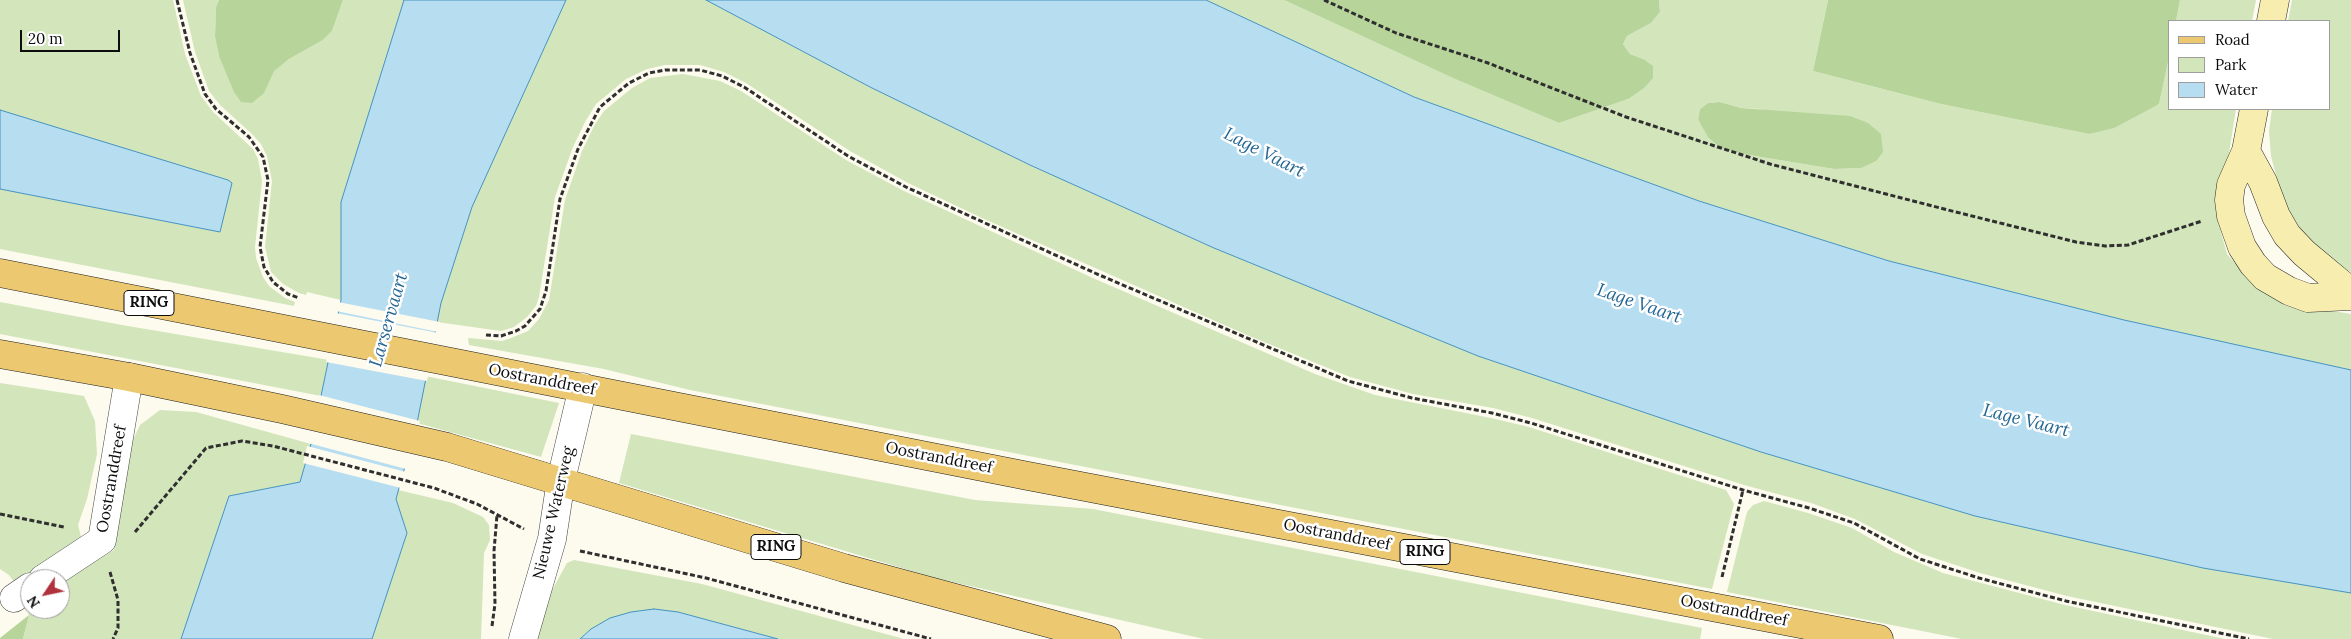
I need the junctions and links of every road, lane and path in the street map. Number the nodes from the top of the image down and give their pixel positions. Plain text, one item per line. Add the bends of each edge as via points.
1 (177, 0) edge
2 (1324, 0) edge
3 (2275, 0) edge
4 (2271, 20) edge
5 (2254, 110) edge
6 (2246, 151) junction
7 (2209, 220) dead end
8 (0, 273) edge
9 (2351, 292) edge
10 (2351, 296) edge
11 (307, 300) dead end
12 (482, 334) dead end
13 (0, 354) edge
14 (129, 378) junction
15 (583, 387) junction
16 (273, 446) dead end
17 (561, 480) junction
18 (1742, 490) junction
19 (497, 515) junction
20 (552, 539) junction
21 (102, 540) junction
22 (58, 569) edge
23 (1714, 607) junction
24 (492, 630) dead end
25 (1786, 630) edge
26 (1820, 633) edge
27 (113, 639) edge
28 (523, 639) edge
29 (931, 639) edge
30 (1107, 639) edge
31 (1878, 639) edge
32 (2250, 639) edge

1 - 11 path via 190,53 205,94 216,109 249,137 263,157 268,180 260,247 267,274 288,294
2 - 7 path via 1396,33 1488,63 1626,117 1770,164 2076,242 2128,245
3 - 4 street
5 - 6 street
6 - 9 street via 2287,235
6 - 10 street via 2231,185 2230,200 2236,232 2253,264 2277,285 2308,298
8 - 15 main road, Oostranddreef / RING
12 - 18 path via 501,336 516,331 540,309 546,291 560,199 578,149 600,107 629,83 649,73 700,70 744,87 840,151 906,187 1325,372 1376,390 1531,423
13 - 14 main road, RING
14 - 17 main road, RING via 447,447
14 - 21 street, Oostranddreef
15 - 17 street, Nieuwe Waterweg
15 - 23 main road, Oostranddreef / RING
16 - 19 path via 434,488
17 - 20 street, Nieuwe Waterweg
17 - 30 main road, RING via 844,568
18 - 23 path
18 - 32 path via 1854,524 1920,559 1979,578 2066,601
19 - 20 path
19 - 24 path
20 - 28 street, Nieuwe Waterweg
20 - 29 path via 582,552 706,578
21 - 22 street, Oostranddreef
21 - 27 path via 118,600 118,628
23 - 25 main road, Oostranddreef / RING
25 - 26 main road, Oostranddreef / RING
26 - 31 main road, Oostranddreef / RING

